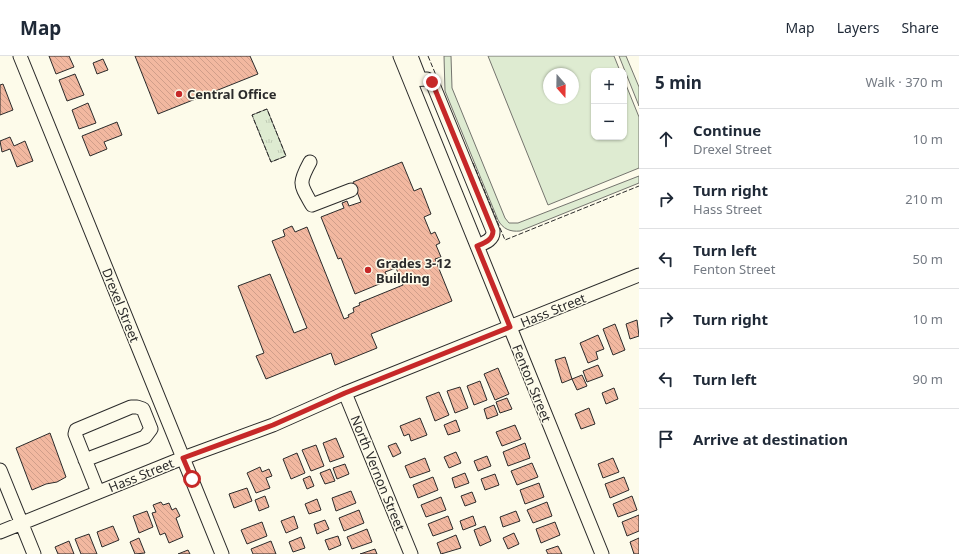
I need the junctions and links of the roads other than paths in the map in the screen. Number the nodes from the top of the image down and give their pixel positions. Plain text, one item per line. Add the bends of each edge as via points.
1 (20, 56) edge
2 (400, 56) edge
3 (411, 56) edge
4 (415, 80) junction
5 (310, 162) dead end
6 (351, 190) dead end
7 (477, 246) junction
8 (639, 275) edge
9 (510, 327) junction
10 (345, 393) junction
11 (183, 458) junction
12 (85, 460) junction
13 (0, 470) edge
14 (98, 492) junction
15 (21, 523) junction
16 (0, 532) edge
17 (34, 554) edge
18 (222, 554) edge
19 (411, 554) edge
20 (602, 554) edge

1 - 11 street, Drexel Street
2 - 4 street, Fenton Street
3 - 4 street
4 - 7 street, Fenton Street
4 - 7 street via 427,79 432,82 493,231 490,239
5 - 6 street via 301,178 302,188 312,205
7 - 9 street, Fenton Street
8 - 9 street, Hass Street
9 - 10 street, Hass Street
9 - 20 street, Fenton Street
10 - 11 street, Hass Street via 273,425
10 - 19 street, North Vernon Street
11 - 14 street, Hass Street
11 - 18 street, Drexel Street
12 - 12 street via 76,430 131,407 143,410 151,429 145,437
12 - 14 street
13 - 15 street
14 - 15 street, Hass Street
15 - 16 street, Hass Street
15 - 17 street

